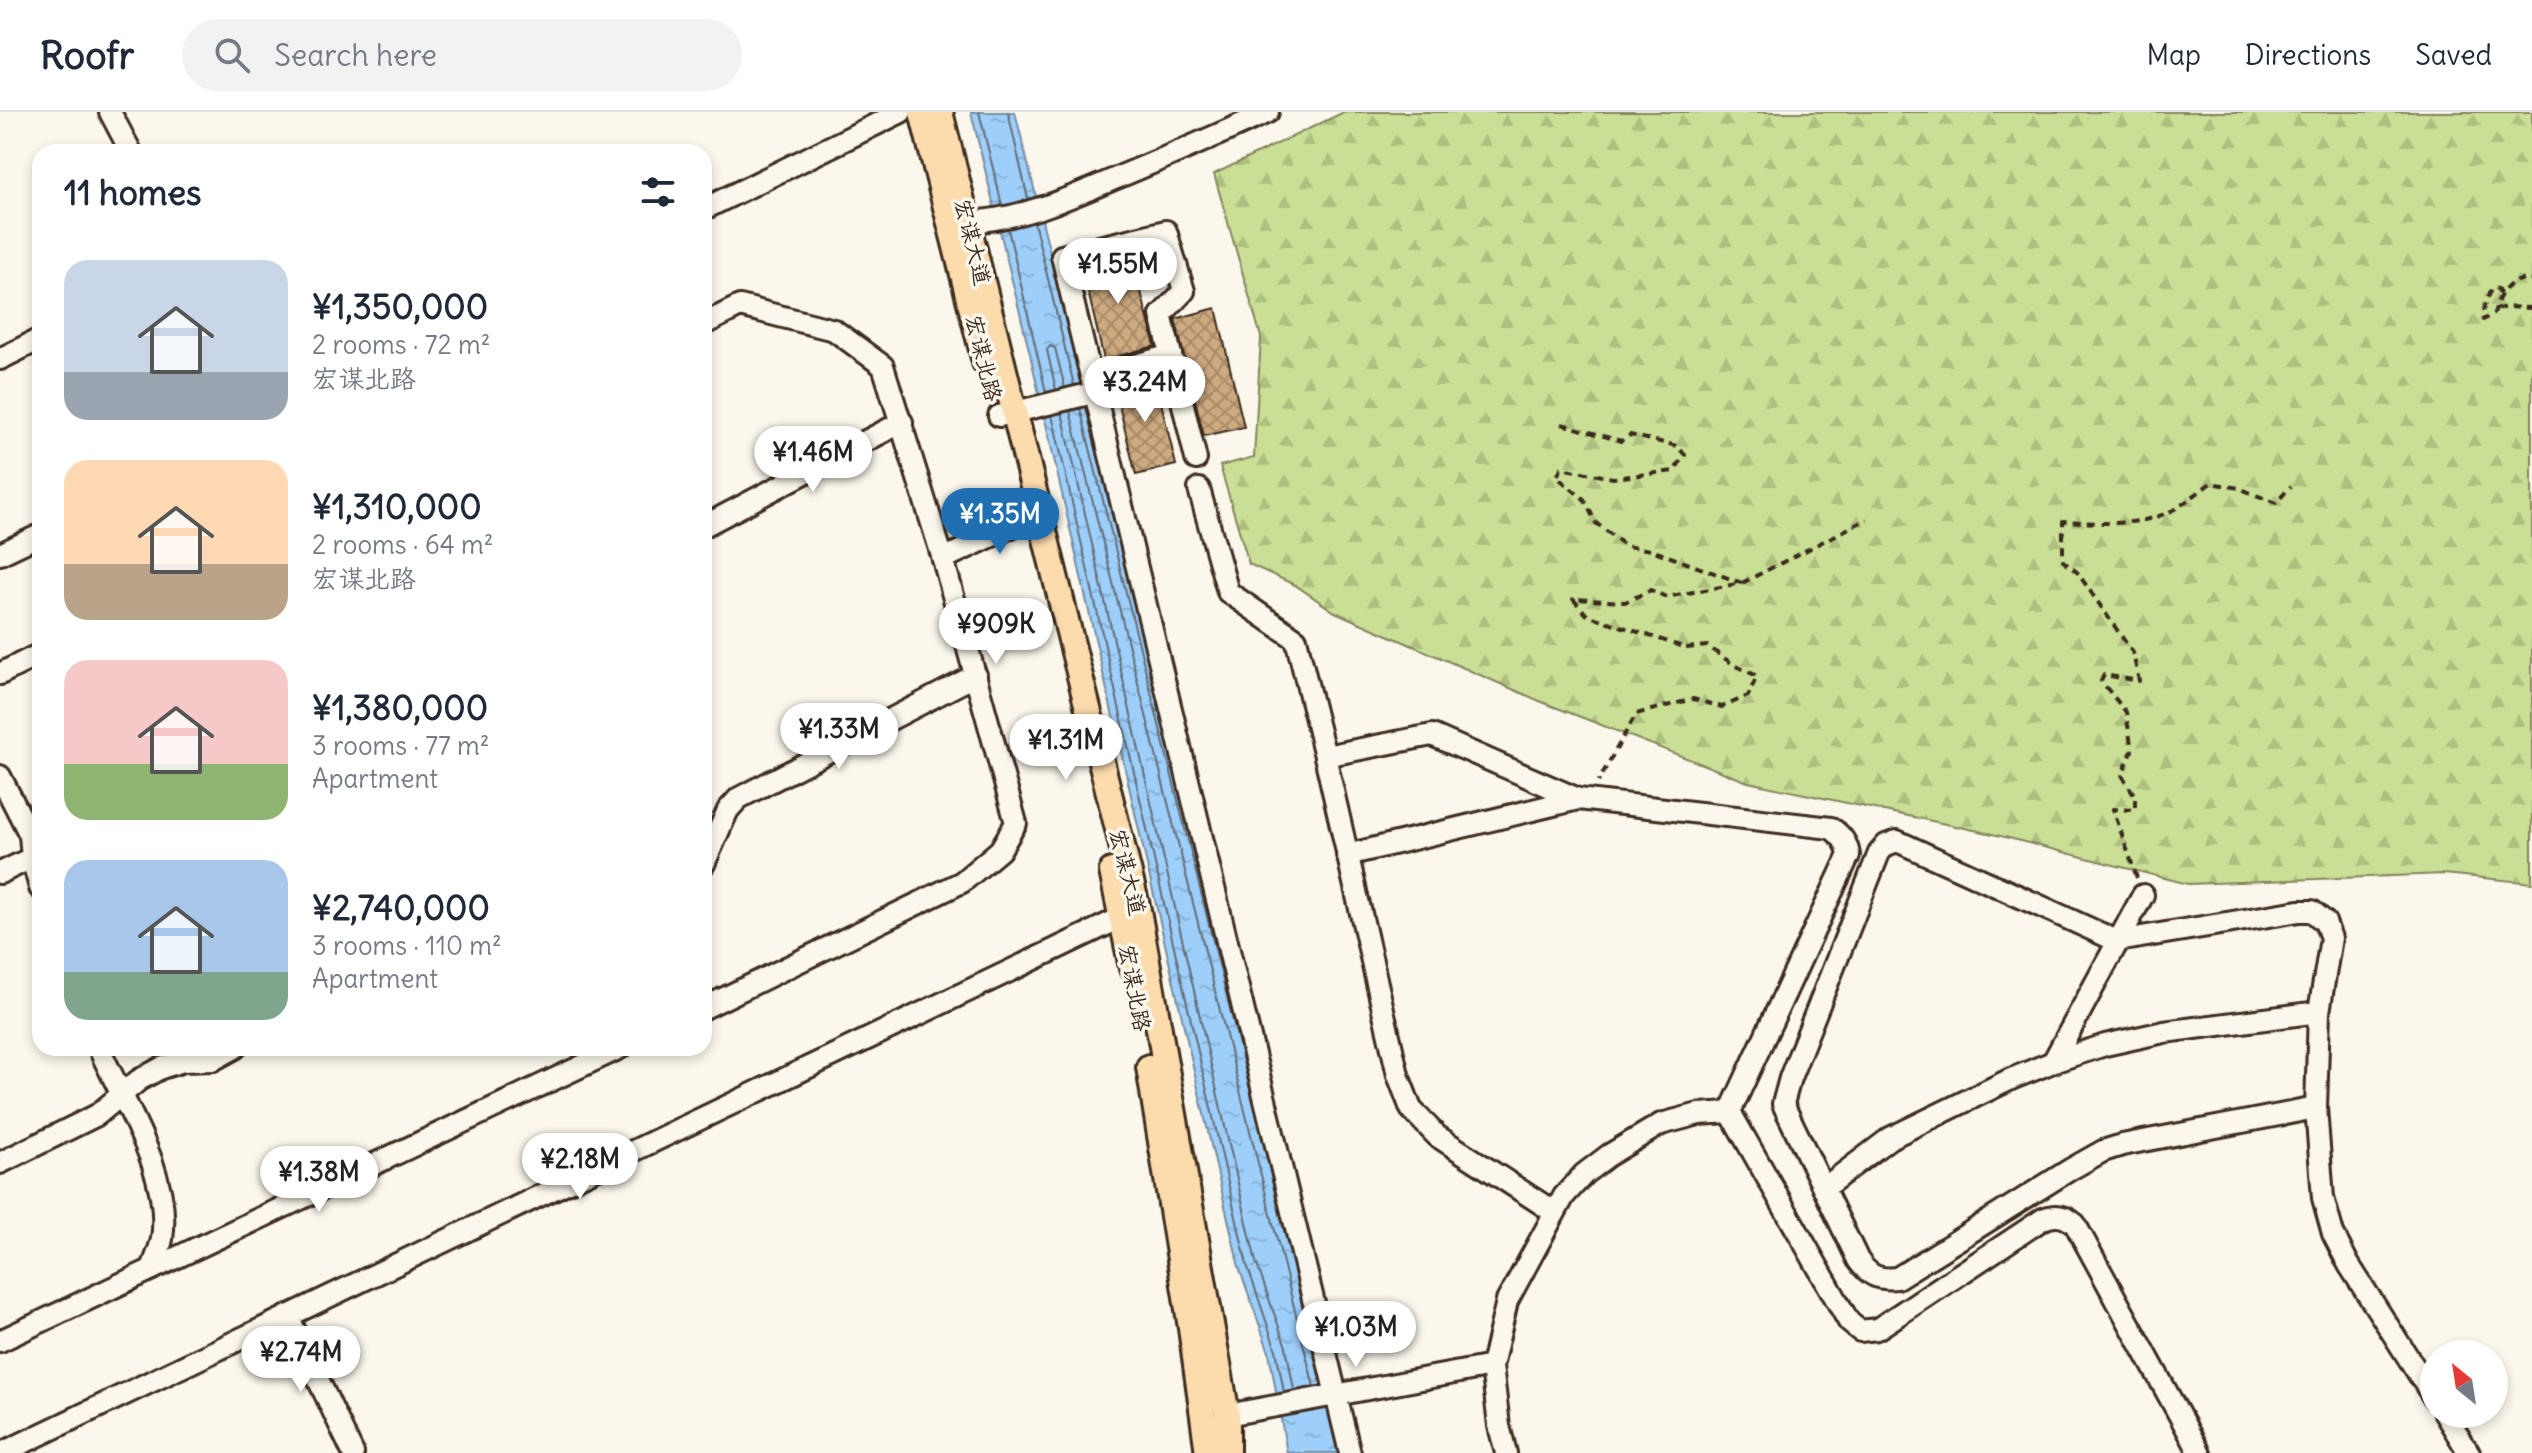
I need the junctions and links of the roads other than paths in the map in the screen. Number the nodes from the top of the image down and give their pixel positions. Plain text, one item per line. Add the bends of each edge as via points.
1 (110, 112) edge
2 (901, 112) edge
3 (922, 112) edge
4 (940, 112) edge
5 (1268, 112) edge
6 (127, 144) edge
7 (712, 205) edge
8 (968, 222) junction
9 (712, 320) edge
10 (32, 343) edge
11 (1171, 355) junction
12 (0, 359) edge
13 (1095, 384) junction
14 (1006, 414) junction
15 (902, 422) junction
16 (1196, 459) dead end
17 (1199, 489) dead end
18 (1032, 517) junction
19 (712, 522) edge
20 (32, 539) edge
21 (0, 554) edge
22 (943, 559) junction
23 (32, 658) edge
24 (0, 674) edge
25 (976, 675) junction
26 (1325, 756) junction
27 (0, 776) edge
28 (1583, 800) junction
29 (32, 842) edge
30 (712, 846) edge
31 (1347, 855) junction
32 (32, 858) edge
33 (0, 873) edge
34 (2143, 895) road end
35 (1130, 914) junction
36 (2117, 941) junction
37 (712, 1004) edge
38 (2319, 1012) junction
39 (103, 1056) edge
40 (220, 1056) edge
41 (603, 1056) edge
42 (2053, 1062) junction
43 (120, 1095) junction
44 (2316, 1108) junction
45 (1730, 1112) junction
46 (0, 1163) edge
47 (1824, 1188) junction
48 (1554, 1212) junction
49 (152, 1269) junction
50 (288, 1316) junction
51 (0, 1341) edge
52 (1492, 1366) junction
53 (2420, 1376) edge
54 (1336, 1395) junction
55 (1227, 1415) junction
56 (2454, 1428) edge
57 (2, 1453) edge
58 (353, 1453) edge
59 (1208, 1453) edge
60 (1227, 1453) edge
61 (1350, 1453) edge
62 (1506, 1453) edge
63 (2200, 1453) edge
64 (2469, 1453) edge

1 - 6 street
2 - 7 street
3 - 14 main road, 宏谋北路
4 - 8 main road, 宏谋大道
5 - 8 street via 1044,209
8 - 14 main road, 宏谋大道
9 - 15 street via 740,306 834,330 883,366
10 - 12 street
11 - 13 street
11 - 13 street via 1161,315 1184,291 1166,231 1062,256
11 - 16 street
13 - 14 street
13 - 54 street
14 - 18 main road, 宏谋大道
15 - 19 street
15 - 22 street
17 - 26 street via 1228,592 1296,639
18 - 22 street
18 - 35 main road, 宏谋大道
20 - 21 street
22 - 25 street
23 - 24 street
25 - 30 street via 739,798
25 - 37 street via 1016,823 1000,850 962,882
26 - 28 street via 1432,735
26 - 31 street
27 - 29 street
28 - 31 street
28 - 45 street via 1831,828 1848,846 1849,855
31 - 48 street via 1398,1075 1411,1109 1437,1136
32 - 33 street
34 - 36 street
35 - 50 street
35 - 55 main road, 宏谋大道
35 - 59 main road, 宏谋北路
36 - 38 street via 2312,911 2325,922 2331,938
36 - 42 street
36 - 47 street via 1902,843 1882,847 1783,1104
38 - 42 street via 2164,1032
38 - 44 street
39 - 43 street
40 - 43 street via 161,1068
41 - 49 street
42 - 47 street via 1890,1138
43 - 46 street via 97,1115
43 - 49 street via 144,1137 161,1204 162,1239
44 - 47 street via 2103,1151 1897,1278 1866,1272
44 - 53 street via 2323,1198 2333,1234
45 - 48 street via 1661,1124 1584,1174
45 - 63 street via 1849,1322 1860,1331 1877,1329 2043,1219 2069,1219
48 - 52 street via 1507,1301
49 - 51 street
50 - 57 street
50 - 58 street
52 - 54 street
52 - 62 street
54 - 55 street
54 - 61 street
55 - 60 main road, 宏谋大道
56 - 64 street

